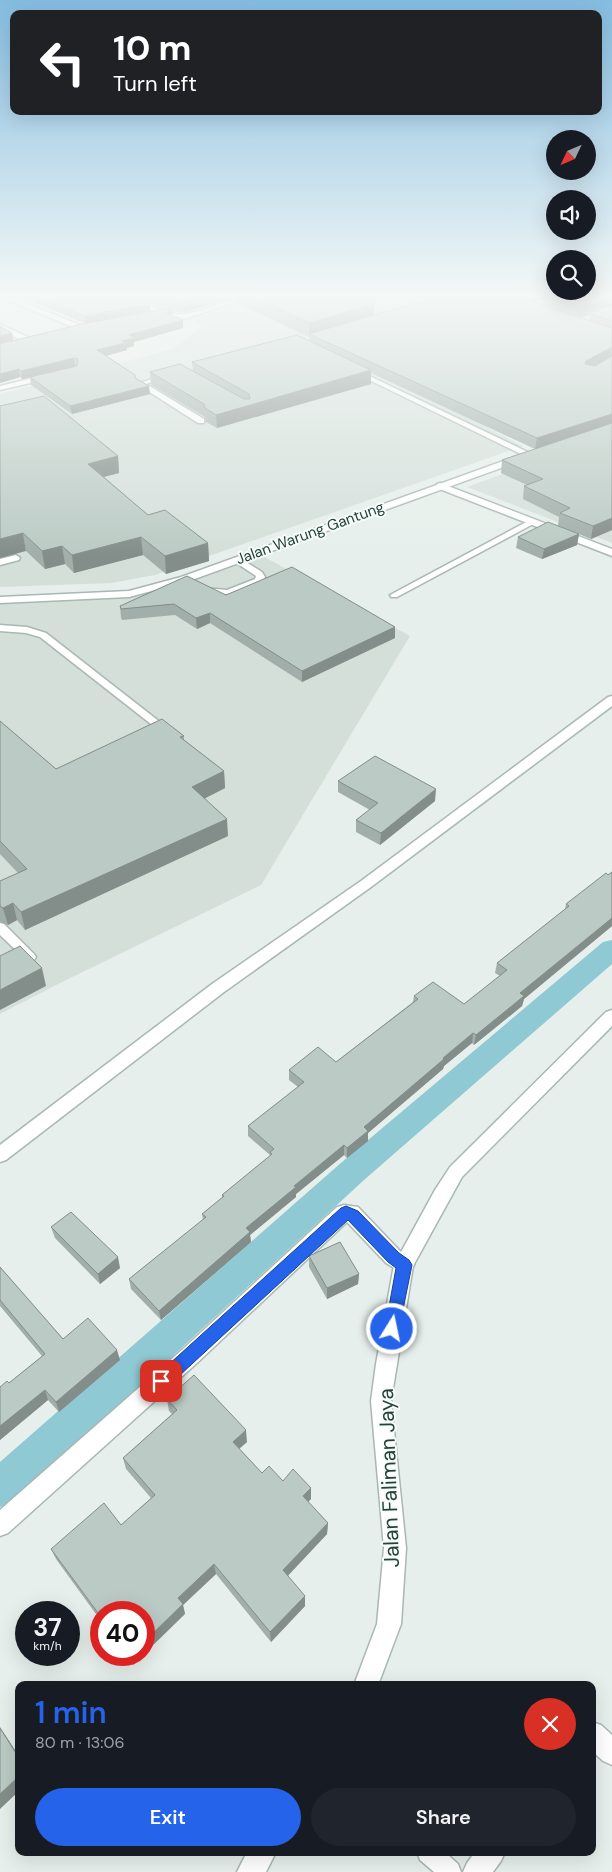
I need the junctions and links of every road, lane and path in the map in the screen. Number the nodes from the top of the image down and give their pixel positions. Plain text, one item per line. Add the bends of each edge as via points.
1 (27, 381) edge
2 (148, 381) edge
3 (377, 381) edge
4 (0, 388) edge
5 (201, 421) edge
6 (535, 454) joint
7 (440, 486) junction
8 (533, 522) junction
9 (612, 553) edge
10 (16, 558) dead end
11 (238, 560) junction
12 (0, 562) edge
13 (185, 579) junction
14 (394, 596) dead end
15 (0, 600) edge
16 (0, 628) edge
17 (612, 700) edge
18 (180, 742) edge
19 (0, 927) edge
20 (36, 964) edge
21 (612, 1016) edge
22 (0, 1155) edge
23 (400, 1266) junction
24 (0, 1525) edge
25 (368, 1681) edge
26 (596, 1738) edge
27 (612, 1752) edge
28 (260, 1856) edge
29 (432, 1856) edge
30 (489, 1856) edge
31 (448, 1871) edge
32 (250, 1872) edge
33 (476, 1872) edge

1 - 4 street
2 - 5 lane via 140,384
3 - 6 lane
6 - 7 street, Jalan Warung Gantung
7 - 8 street
7 - 11 street, Jalan Warung Gantung
8 - 9 street
8 - 14 lane
10 - 12 lane
11 - 13 street, Jalan Warung Gantung
11 - 13 lane via 259,574 259,580 229,593 214,593
13 - 15 street, Jalan Warung Gantung via 129,594
16 - 18 lane via 43,635
17 - 22 street via 366,884 218,988
19 - 20 lane
21 - 23 street, Jalan Faliman Jaya via 456,1172
23 - 24 street via 353,1215 344,1213
23 - 25 street, Jalan Faliman Jaya via 382,1401 395,1548 389,1624
26 - 27 street
28 - 32 street
29 - 31 lane
30 - 33 street

